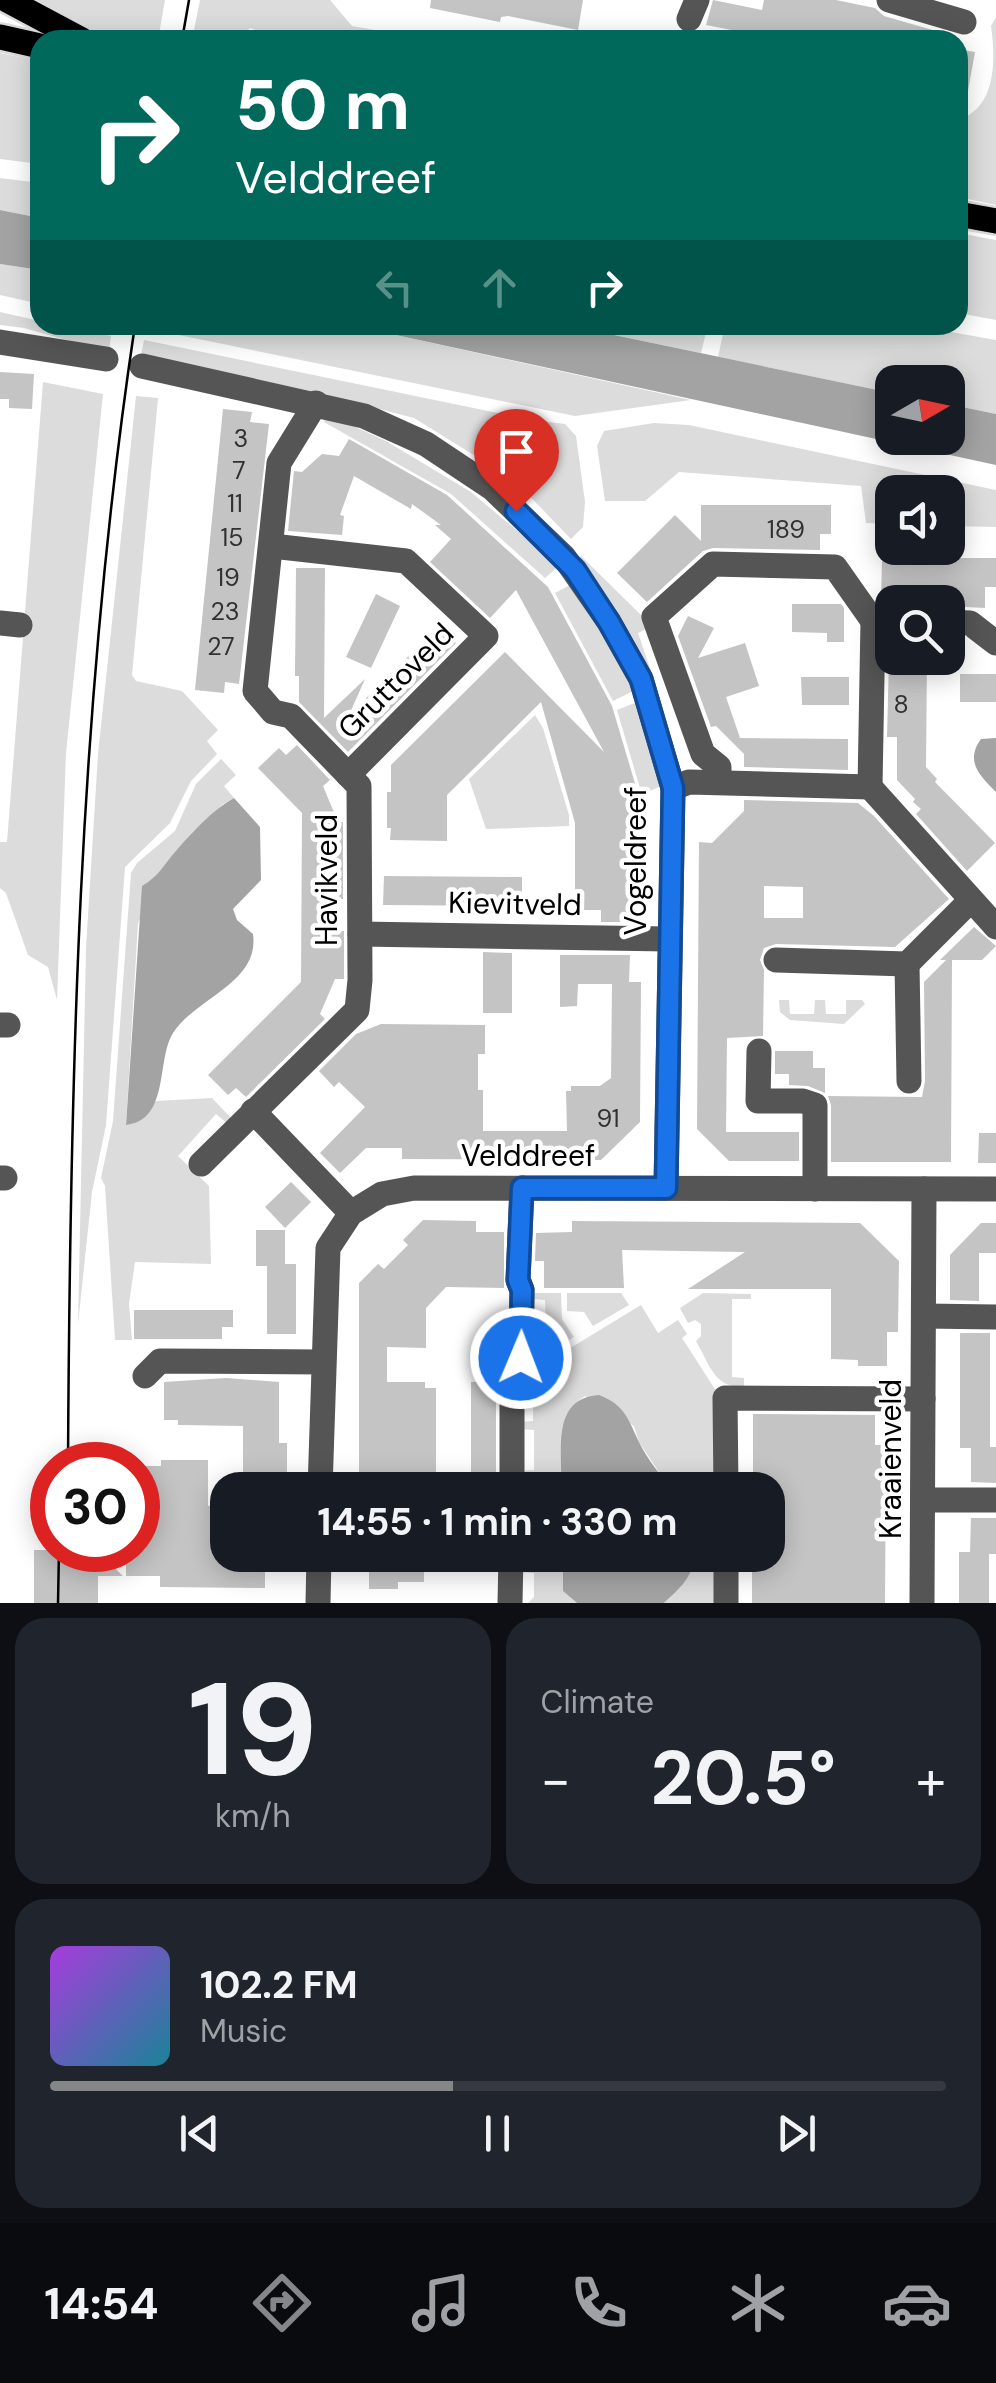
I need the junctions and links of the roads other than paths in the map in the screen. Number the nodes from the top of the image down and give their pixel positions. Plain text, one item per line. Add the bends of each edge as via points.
1 (7, 0) edge
2 (889, 0) edge
3 (964, 22) dead end
4 (63, 30) edge
5 (0, 37) edge
6 (30, 44) edge
7 (968, 216) edge
8 (996, 221) edge
9 (0, 342) edge
10 (106, 359) dead end
11 (142, 366) dead end
12 (316, 403) junction
13 (272, 546) junction
14 (875, 613) edge
15 (965, 623) edge
16 (996, 643) edge
17 (879, 675) edge
18 (348, 775) junction
19 (719, 782) junction
20 (870, 787) junction
21 (673, 788) junction
22 (970, 901) junction
23 (996, 927) edge
24 (360, 934) junction
25 (668, 939) junction
26 (776, 960) dead end
27 (908, 964) junction
28 (759, 1051) dead end
29 (909, 1081) dead end
30 (254, 1112) junction
31 (200, 1164) dead end
32 (522, 1188) junction
33 (666, 1188) junction
34 (815, 1189) junction
35 (924, 1190) junction
36 (996, 1190) edge
37 (350, 1213) junction
38 (924, 1316) junction
39 (996, 1316) edge
40 (323, 1362) junction
41 (145, 1376) dead end
42 (922, 1399) junction
43 (320, 1472) edge
44 (512, 1472) edge
45 (726, 1472) edge
46 (924, 1500) junction
47 (996, 1500) edge
48 (319, 1572) edge
49 (511, 1572) edge
50 (726, 1572) edge
51 (318, 1603) edge
52 (510, 1603) edge
53 (726, 1603) edge
54 (922, 1603) edge

1 - 4 main road
2 - 3 street
5 - 6 main road
7 - 8 main road
9 - 10 street
11 - 12 street, Vogeldreef
12 - 13 street, Havikveld via 279,463
12 - 21 street, Vogeldreef via 426,444 492,488 575,570 641,679
13 - 18 street, Havikveld via 255,691 273,712 291,716
13 - 18 street, Gruttoveld via 406,561 486,636
14 - 19 street via 835,567 713,564 654,617 703,754 719,767
15 - 16 street
17 - 20 street
18 - 24 street, Havikveld via 359,786
19 - 20 street
19 - 21 street
20 - 22 street
21 - 25 street, Vogeldreef
22 - 23 street
22 - 27 street
24 - 25 street, Kievitveld
24 - 30 street, Havikveld via 358,1010
25 - 33 street, Vogeldreef
26 - 27 street
27 - 29 street
28 - 34 street via 758,1101 815,1105
30 - 31 street, Havikveld
30 - 37 street
32 - 33 street, Velddreef
32 - 37 street, Velddreef via 414,1188 382,1194
32 - 44 street
33 - 34 street, Velddreef
34 - 35 street, Velddreef
35 - 36 street, Velddreef
35 - 38 street, Kraaienveld
37 - 40 street via 328,1248
38 - 39 street
38 - 42 street, Kraaienveld
40 - 41 street via 160,1361
40 - 43 street
42 - 45 street via 725,1398
42 - 46 street, Kraaienveld
46 - 47 street
46 - 54 street, Kraaienveld
48 - 51 street
49 - 52 street
50 - 53 street

